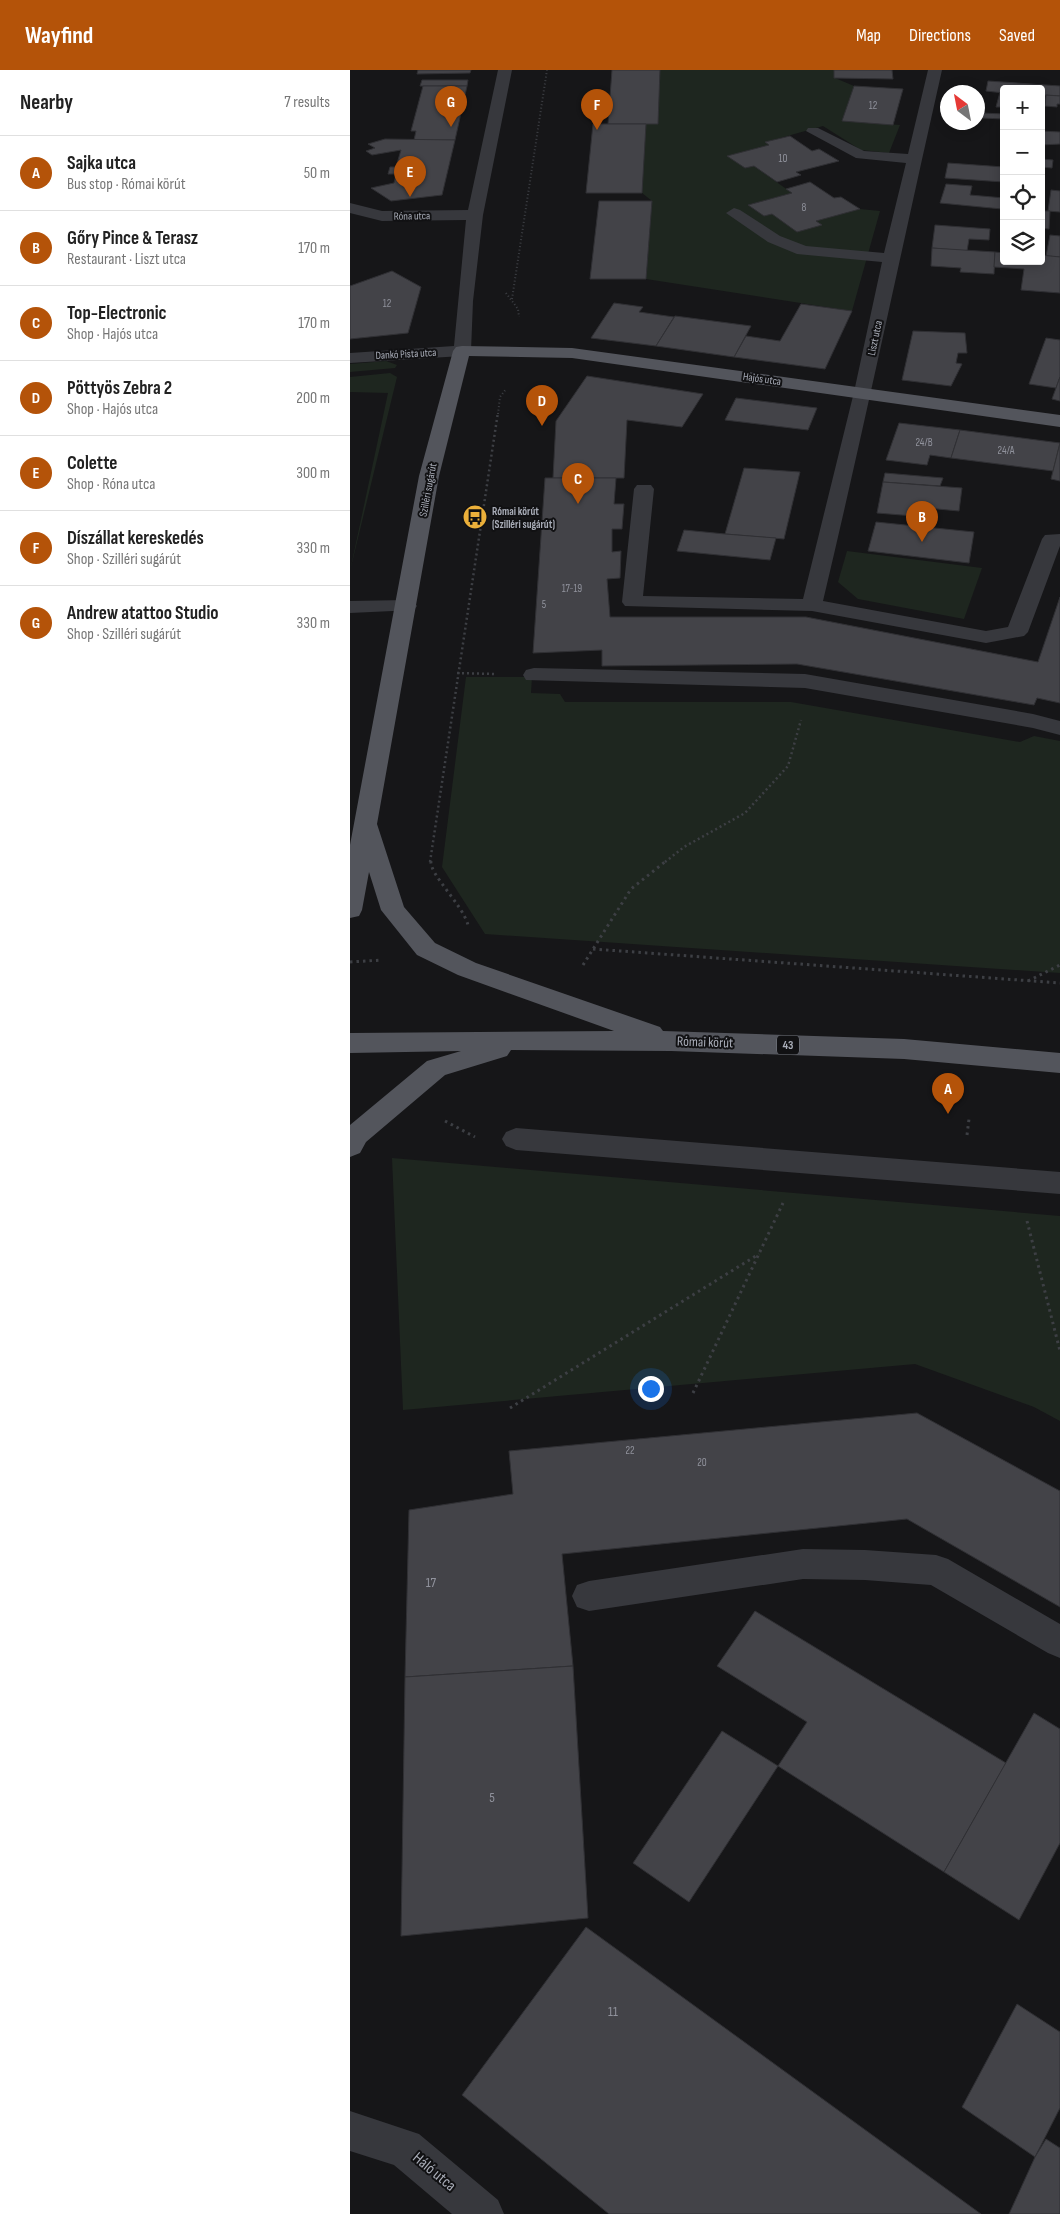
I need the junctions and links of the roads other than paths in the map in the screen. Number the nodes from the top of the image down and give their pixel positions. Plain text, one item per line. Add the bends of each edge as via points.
1 (505, 70) edge
2 (935, 70) edge
3 (813, 131) dead end
4 (914, 159) junction
5 (350, 208) edge
6 (734, 213) dead end
7 (475, 216) junction
8 (891, 258) junction
9 (462, 351) junction
10 (350, 358) edge
11 (863, 392) junction
12 (1060, 421) edge
13 (644, 489) dead end
14 (1056, 539) edge
15 (812, 605) junction
16 (407, 606) junction
17 (350, 608) edge
18 (534, 675) dead end
19 (1060, 728) edge
20 (365, 820) junction
21 (350, 845) edge
22 (350, 910) edge
23 (528, 1040) junction
24 (671, 1041) junction
25 (350, 1043) edge
26 (1060, 1063) edge
27 (516, 1139) dead end
28 (350, 1146) edge
29 (1060, 1183) edge
30 (589, 1596) dead end
31 (1060, 1642) edge
32 (350, 2131) edge
33 (484, 2214) edge

1 - 7 street, Szilléri sugárút
2 - 4 street, Liszt utca
3 - 4 street via 861,156
4 - 8 street, Liszt utca
5 - 7 street, Róna utca via 382,216
6 - 8 street via 774,239 802,251
7 - 9 street, Szilléri sugárút
8 - 11 street, Liszt utca
9 - 10 street, Dankó Pista utca
9 - 11 main road, Hajós utca via 572,353
9 - 16 main road, Szilléri sugárút via 429,476
11 - 12 main road, Hajós utca
11 - 15 street, Liszt utca
13 - 15 street via 632,602
14 - 15 street via 1018,632 986,637
16 - 17 street
16 - 20 main road, Szilléri sugárút
18 - 19 street via 806,681
20 - 21 main road
20 - 22 main road, Szilléri sugárút
20 - 24 main road via 393,910 426,948 467,969
23 - 24 main road, Római körút / 43
23 - 25 main road, Római körút / 43
23 - 28 main road via 436,1068 356,1135
24 - 26 main road, Római körút / 43 via 904,1049
27 - 29 street
30 - 31 street via 803,1564 936,1570
32 - 33 street, Háló utca via 405,2148

